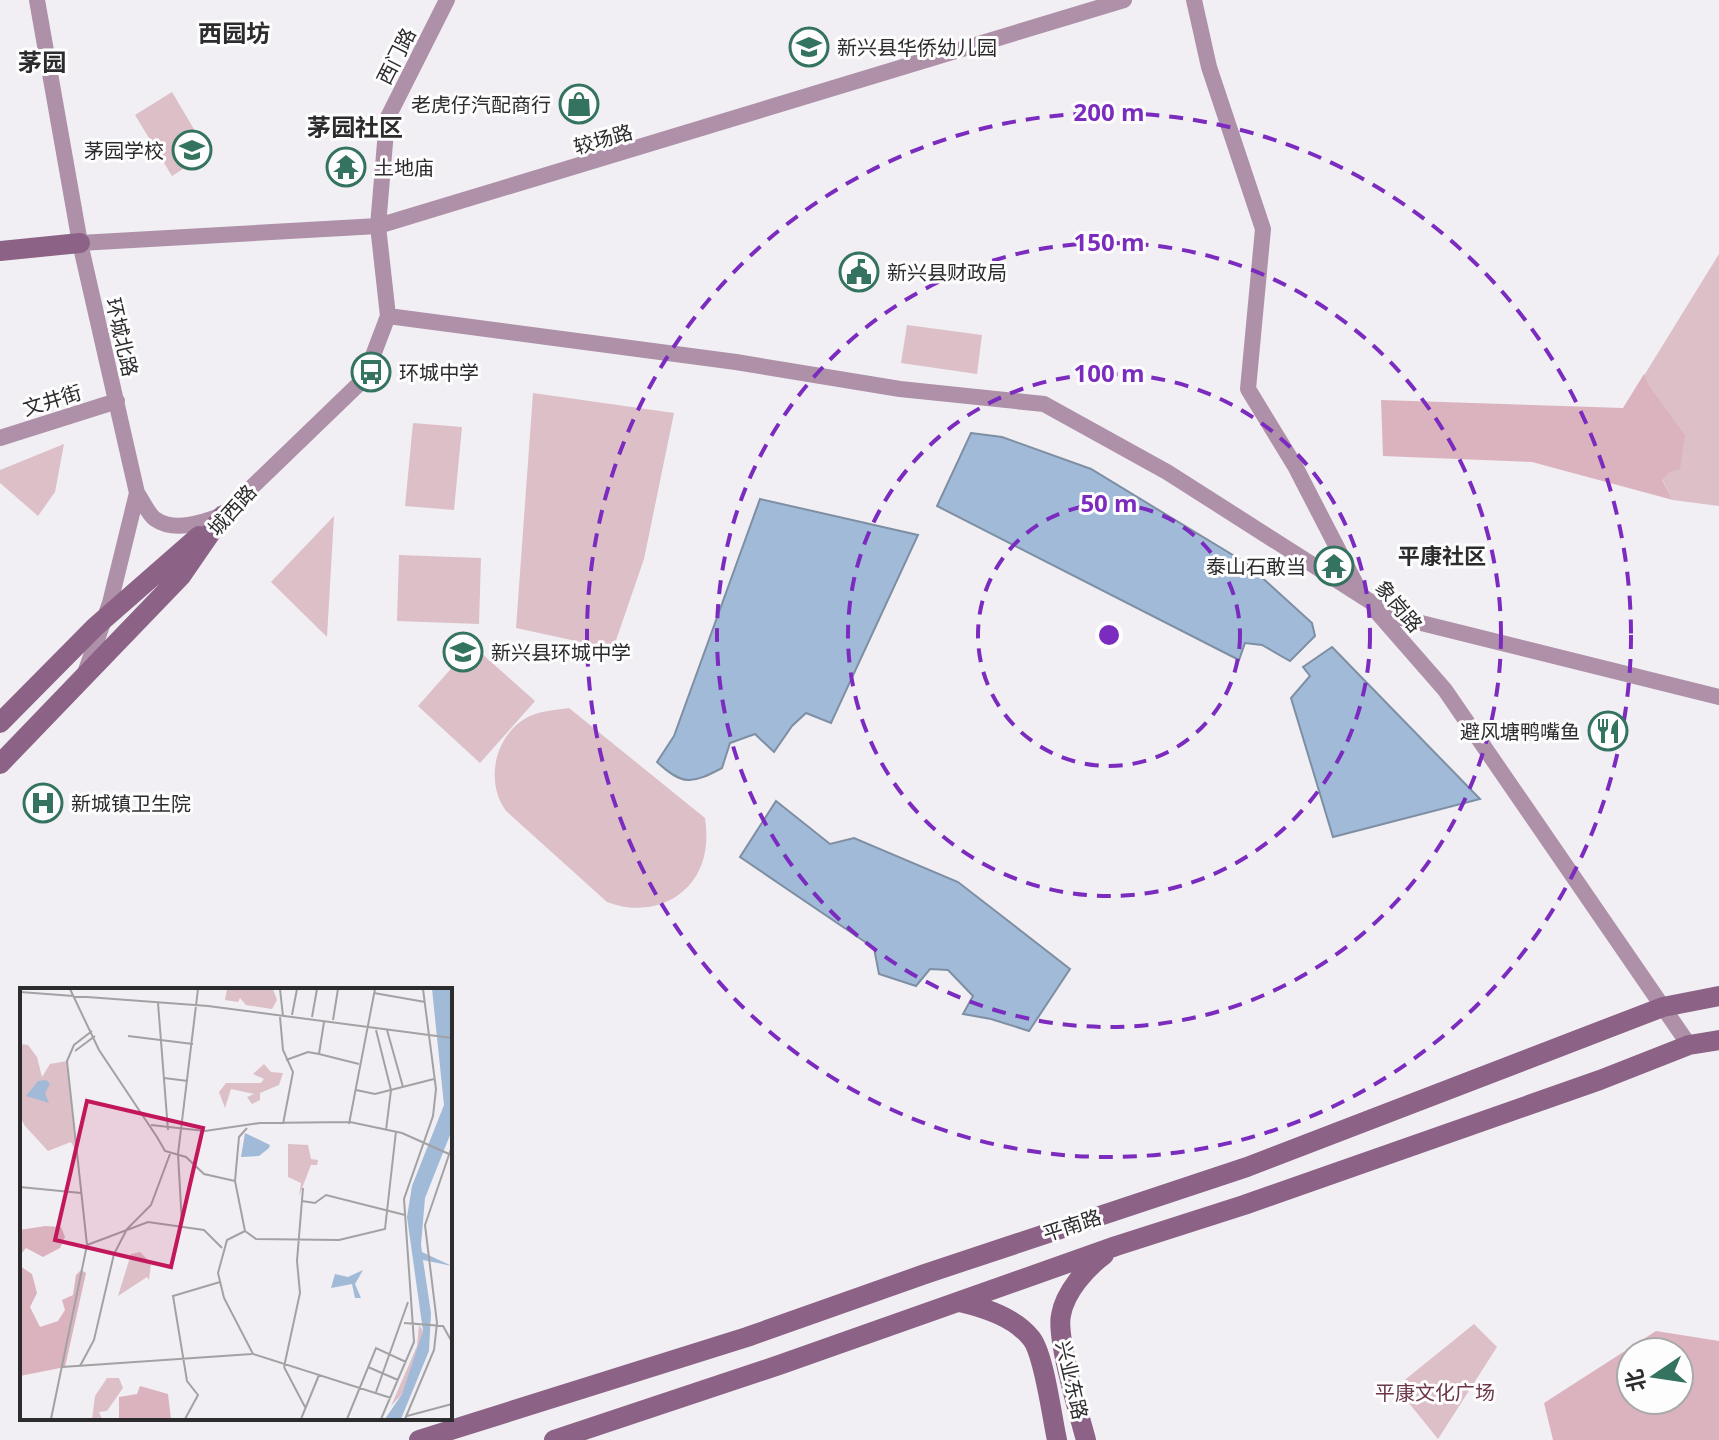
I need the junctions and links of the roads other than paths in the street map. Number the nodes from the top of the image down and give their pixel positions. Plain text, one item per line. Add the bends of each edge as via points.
1 (37, 0) edge
2 (447, 0) edge
3 (1124, 0) edge
4 (1194, 0) edge
5 (378, 226) junction
6 (80, 243) junction
7 (0, 251) edge
8 (388, 316) junction
9 (117, 401) junction
10 (0, 438) edge
11 (137, 493) junction
12 (223, 515) junction
13 (1361, 595) junction
14 (83, 677) junction
15 (1719, 697) edge
16 (0, 723) edge
17 (0, 764) edge
18 (1719, 996) edge
19 (1663, 1007) junction
20 (1719, 1040) edge
21 (1689, 1045) junction
22 (1116, 1246) junction
23 (960, 1302) junction
24 (419, 1440) edge
25 (554, 1440) edge
26 (1057, 1440) edge
27 (1086, 1440) edge

1 - 6 street, 环城北路
2 - 5 street, 西门路 via 387,119
3 - 5 street, 较场路
4 - 13 street, 象岗路 via 1209,67 1263,229 1248,389 1295,466
5 - 6 street, 较场路
5 - 8 street, 城西路
6 - 7 main road
6 - 9 street, 环城北路
8 - 12 street, 城西路 via 364,379
8 - 13 street via 900,389 1044,404 1167,472
9 - 10 street, 文井街
9 - 11 street, 环城北路
11 - 12 street via 155,519 181,527
11 - 14 street, 环城北路 via 110,603
12 - 14 main road, 城西路 via 181,576
12 - 16 main road via 95,627
13 - 15 street via 1393,616
13 - 19 street, 象岗路 via 1445,690
14 - 17 main road, 城西路
18 - 19 main road, 平南路
19 - 21 street, 象岗路
19 - 24 main road, 平南路 via 1247,1167 747,1337
20 - 21 main road, 平南路
21 - 22 main road, 平南路
22 - 23 main road, 平南路
22 - 27 main road, 兴业东路 via 1087,1267 1061,1315 1061,1338
23 - 25 main road, 平南路
23 - 26 main road, 兴业东路 via 999,1315 1032,1339

